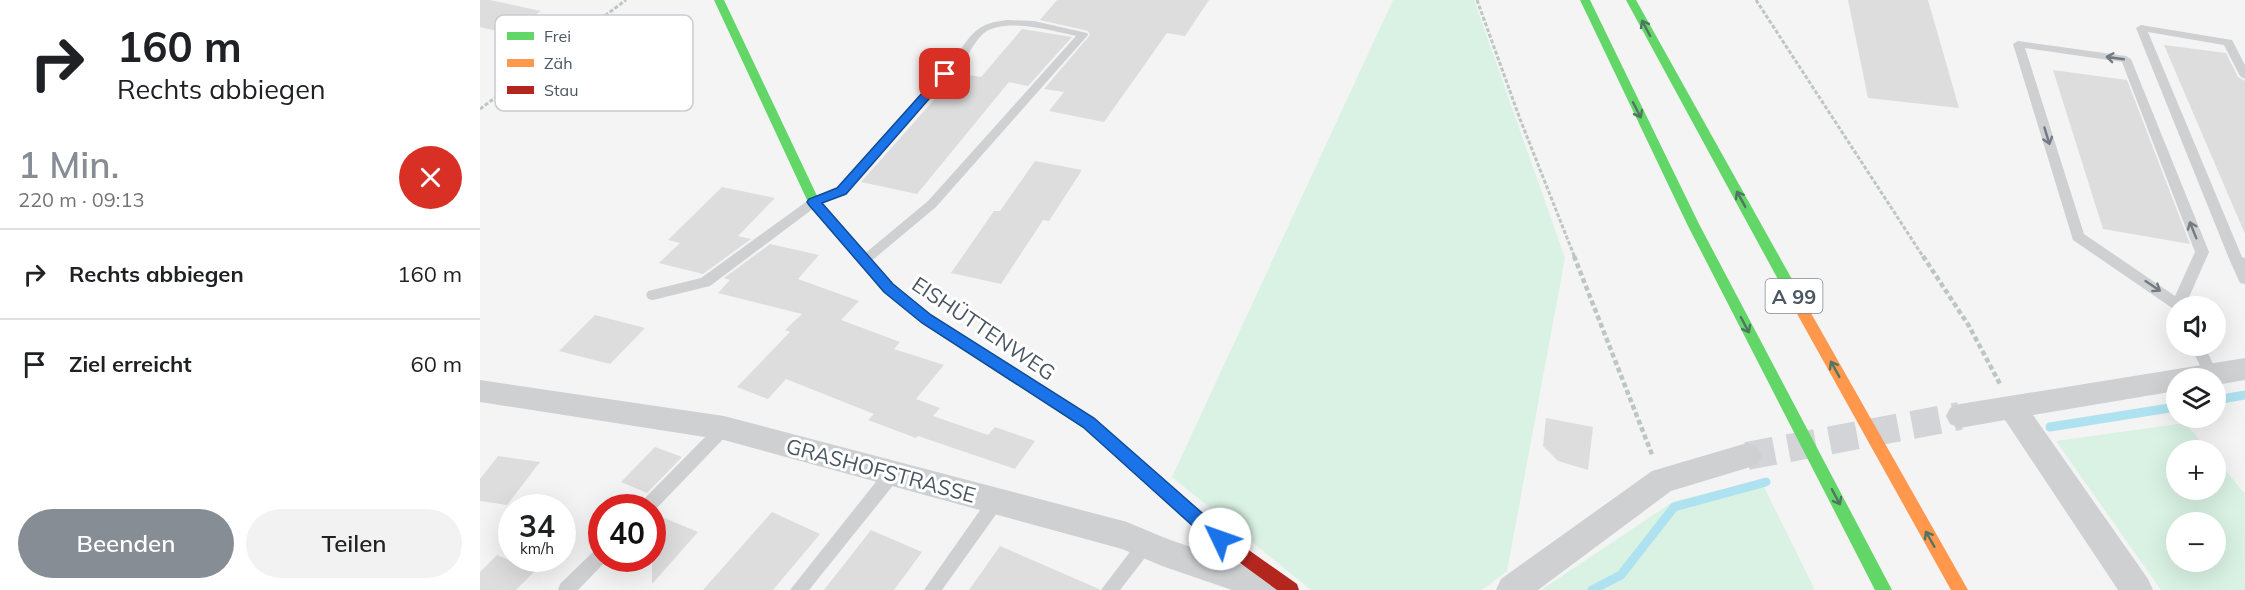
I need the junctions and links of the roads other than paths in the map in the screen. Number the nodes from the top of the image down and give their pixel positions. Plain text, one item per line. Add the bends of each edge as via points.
1 (719, 0) edge
2 (1584, 0) edge
3 (1631, 0) edge
4 (2245, 76) edge
5 (814, 202) junction
6 (864, 260) junction
7 (2241, 262) edge
8 (2245, 279) edge
9 (653, 295) dead end
10 (2179, 305) edge
11 (2245, 369) edge
12 (2226, 372) edge
13 (2166, 382) edge
14 (480, 391) edge
15 (2011, 406) junction
16 (1960, 416) tunnel mouth
17 (724, 428) junction
18 (1747, 456) tunnel mouth
19 (893, 473) junction
20 (660, 494) edge
21 (996, 501) junction
22 (1145, 545) junction
23 (588, 568) edge
24 (566, 590) edge
25 (798, 590) edge
26 (932, 590) edge
27 (1109, 590) edge
28 (1271, 590) edge
29 (1291, 590) edge
30 (1512, 590) edge
31 (1884, 590) edge
32 (1960, 590) edge
33 (2137, 590) edge

1 - 5 main road, EISHÜTTENWEG
2 -> 31 main road, A 99 via 1718,273
32 -> 3 main road, A 99
4 - 7 lane via 2228,42 2142,28
5 - 6 main road, EISHÜTTENWEG
5 - 6 lane via 842,191 986,27 1011,22 1083,35 932,204
5 - 9 lane via 705,282
6 - 29 main road, EISHÜTTENWEG via 888,288 927,319 1089,423 1220,539
7 - 8 lane
10 -> 10 lane via 2202,252 2126,59 2018,44 2078,237
11 - 12 street
13 - 15 street
14 - 17 street, GRASHOFSTRASSE
15 - 16 street
15 - 33 street
17 - 19 street, GRASHOFSTRASSE
17 - 20 lane
18 - 30 street via 1662,480
19 - 21 street, GRASHOFSTRASSE
19 - 25 lane
21 - 22 street, GRASHOFSTRASSE via 1127,536
21 - 26 lane
22 - 27 lane
22 - 28 street, GRASHOFSTRASSE
23 - 24 lane

